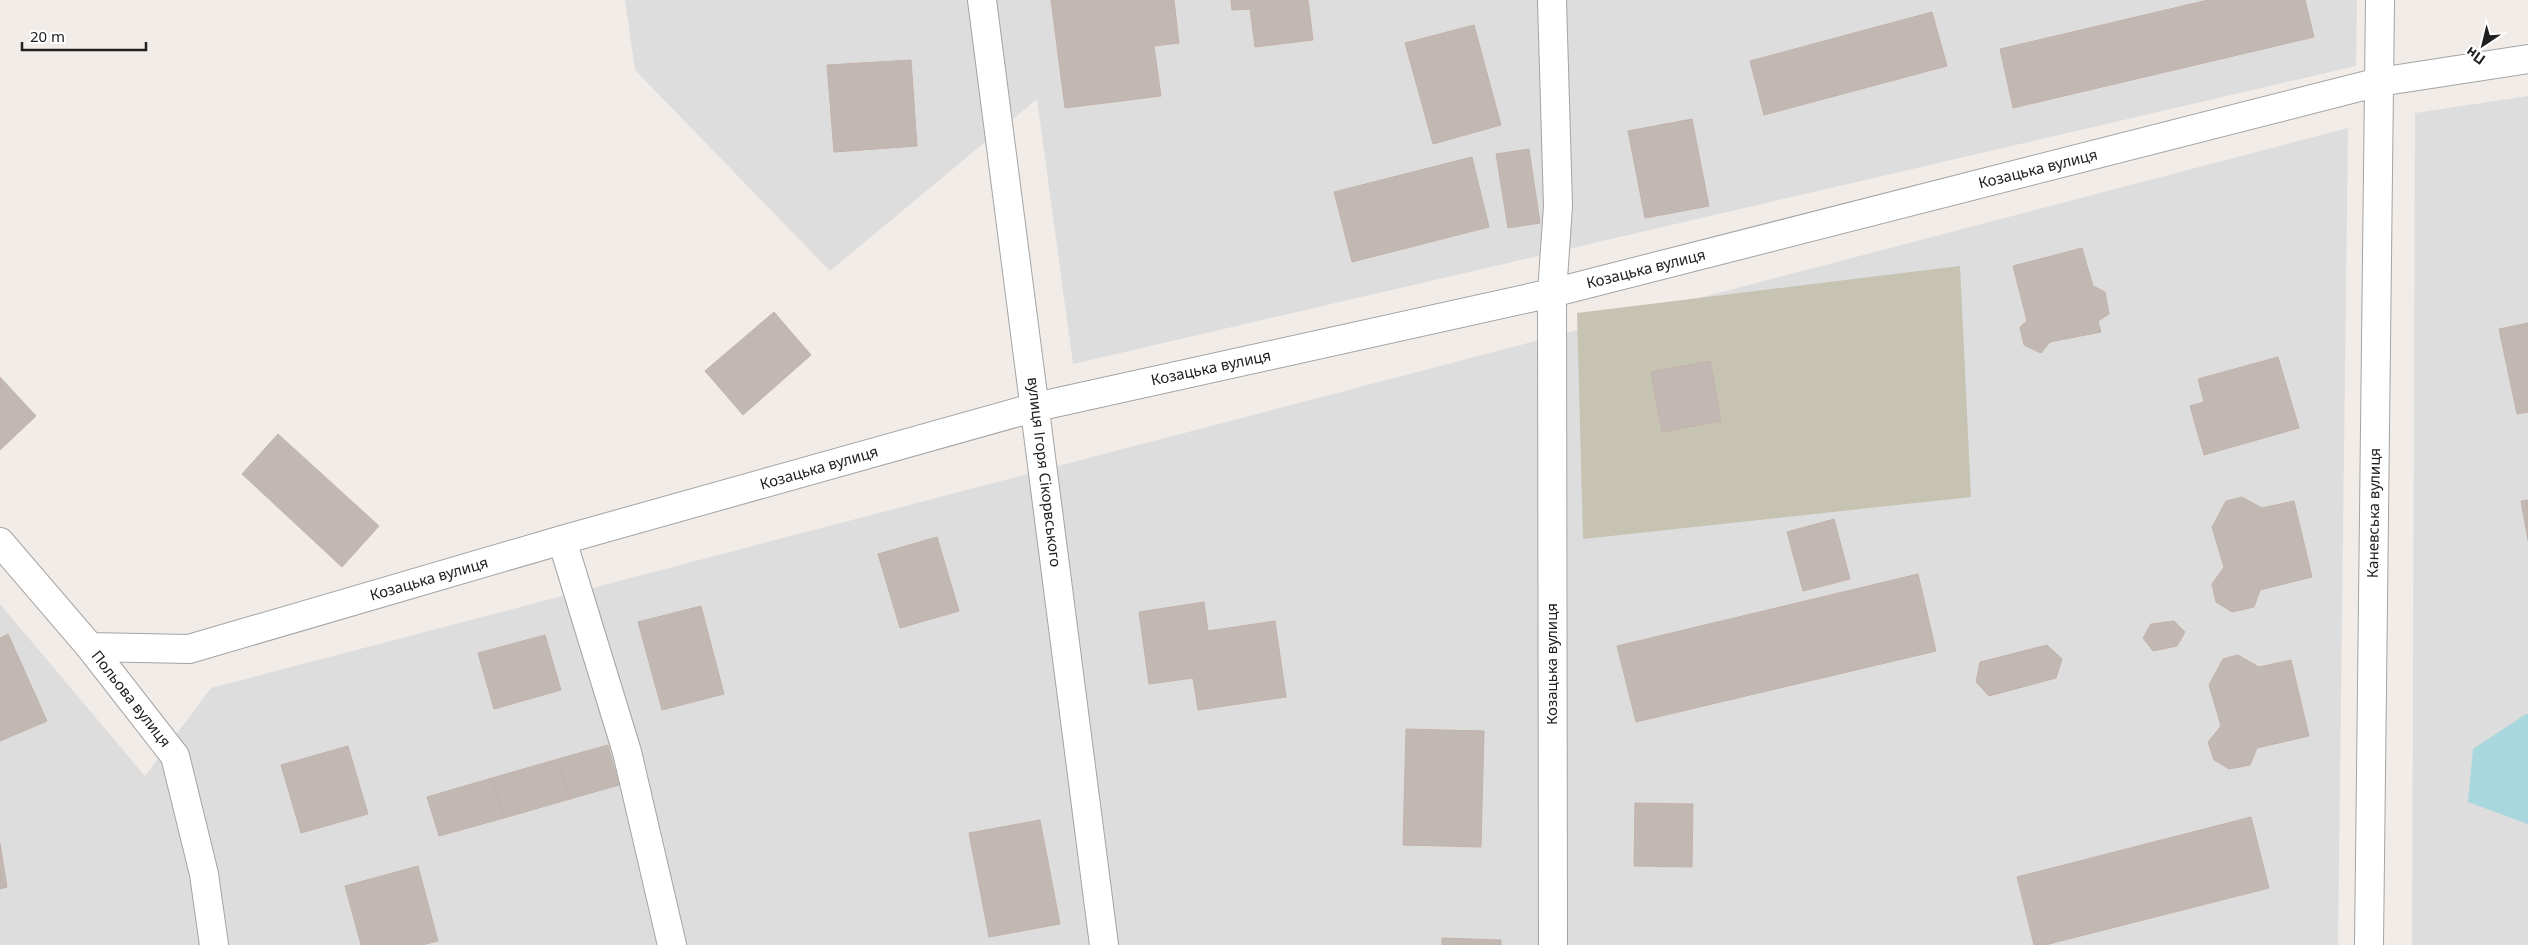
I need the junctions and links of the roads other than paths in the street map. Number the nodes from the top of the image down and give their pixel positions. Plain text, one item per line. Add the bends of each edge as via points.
1 (982, 0) edge
2 (1552, 0) edge
3 (2380, 0) edge
4 (2528, 59) edge
5 (2379, 82) junction
6 (1552, 293) junction
7 (1036, 407) junction
8 (562, 540) junction
9 (0, 542) edge
10 (90, 647) junction
11 (214, 945) edge
12 (672, 945) edge
13 (1104, 945) edge
14 (1553, 945) edge
15 (2370, 945) edge

1 - 7 street, вулиця Ігоря Сікорвського
2 - 6 street, Козацька вулиця via 1558,206
3 - 5 street, Каневська вулиця
4 - 5 street, Козацька вулиця
5 - 6 street, Козацька вулиця
5 - 15 street, Каневська вулиця
6 - 7 street, Козацька вулиця
6 - 14 street, Козацька вулиця
7 - 8 street, Козацька вулиця
7 - 13 street, вулиця Ігоря Сікорвського
8 - 10 street, Козацька вулиця via 190,649
8 - 12 street via 627,752
9 - 10 street, Польова вулиця
10 - 11 street, Польова вулиця via 176,756 204,874

